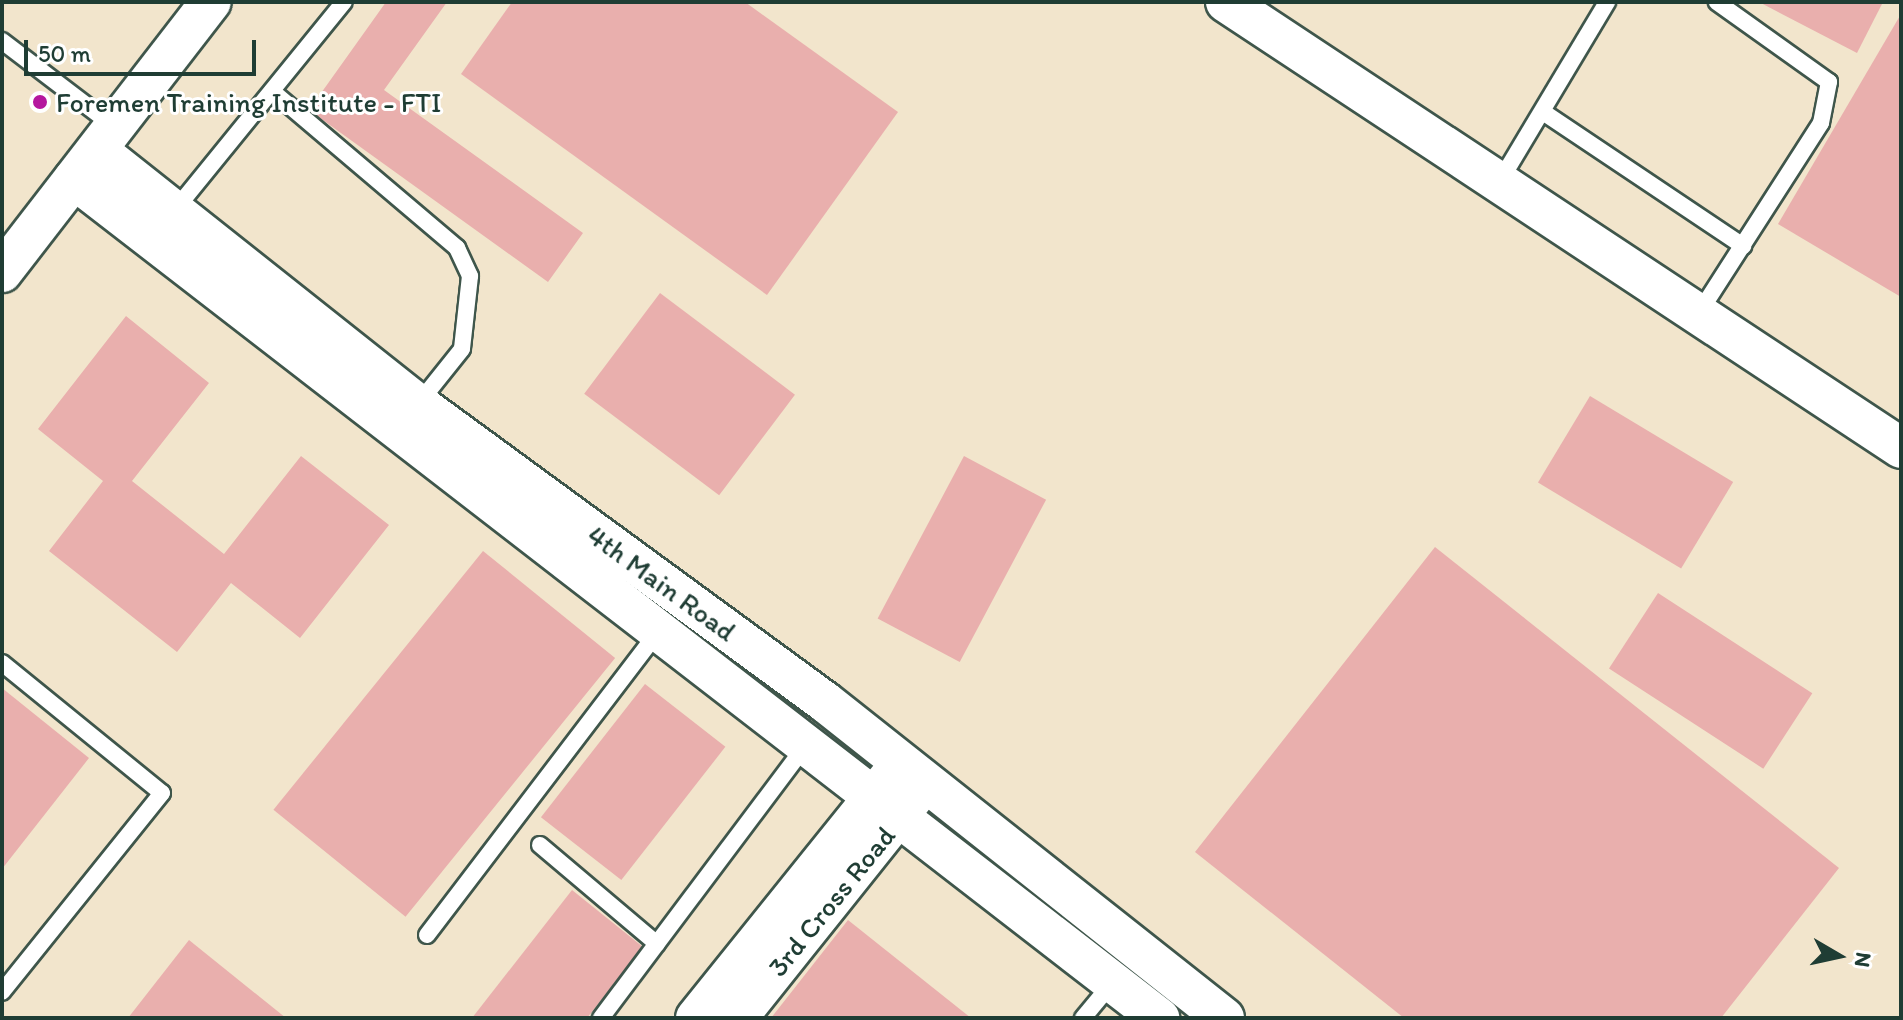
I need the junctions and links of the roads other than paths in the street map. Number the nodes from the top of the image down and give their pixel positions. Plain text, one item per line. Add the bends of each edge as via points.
1 (211, 2) edge
2 (344, 2) edge
3 (1226, 2) edge
4 (1254, 2) edge
5 (1607, 2) edge
6 (1717, 2) edge
7 (2, 41) edge
8 (272, 91) junction
9 (1543, 112) junction
10 (95, 152) junction
11 (1506, 171) junction
12 (174, 211) junction
13 (1743, 246) junction
14 (2, 272) edge
15 (1708, 299) junction
16 (418, 404) junction
17 (1901, 417) edge
18 (1901, 448) edge
19 (659, 631) junction
20 (2, 663) edge
21 (806, 745) junction
22 (912, 773) junction
23 (886, 808) junction
24 (540, 845) dead end
25 (427, 935) dead end
26 (657, 944) junction
27 (1113, 982) junction
28 (2, 992) edge
29 (601, 1018) edge
30 (696, 1018) edge
31 (737, 1018) edge
32 (1083, 1018) edge
33 (1159, 1018) edge
34 (1224, 1018) edge

1 - 10 street
2 - 8 lane
3 - 18 street
4 - 11 street
5 - 9 lane
6 - 13 lane via 1829,82 1821,123
7 - 10 lane
8 - 12 lane
8 - 16 lane via 435,228 464,262 472,301 462,349
9 - 11 lane
9 - 13 lane
10 - 12 street, 4th Main Road
10 - 14 street
10 - 19 street, 4th Main Road
11 - 15 street
12 - 16 street, 4th Main Road
13 - 15 lane
15 - 17 street
16 - 22 street, 4th Main Road
19 - 21 street, 4th Main Road
19 - 25 lane
20 - 28 lane via 162,793
21 - 23 street, 4th Main Road
21 - 26 lane
22 - 23 street
22 - 34 street, 4th Main Road
23 - 27 street, 4th Main Road
23 - 30 street
23 - 31 street, 3rd Cross Road
24 - 26 lane
26 - 29 lane
27 - 32 lane
27 - 33 street, 4th Main Road

